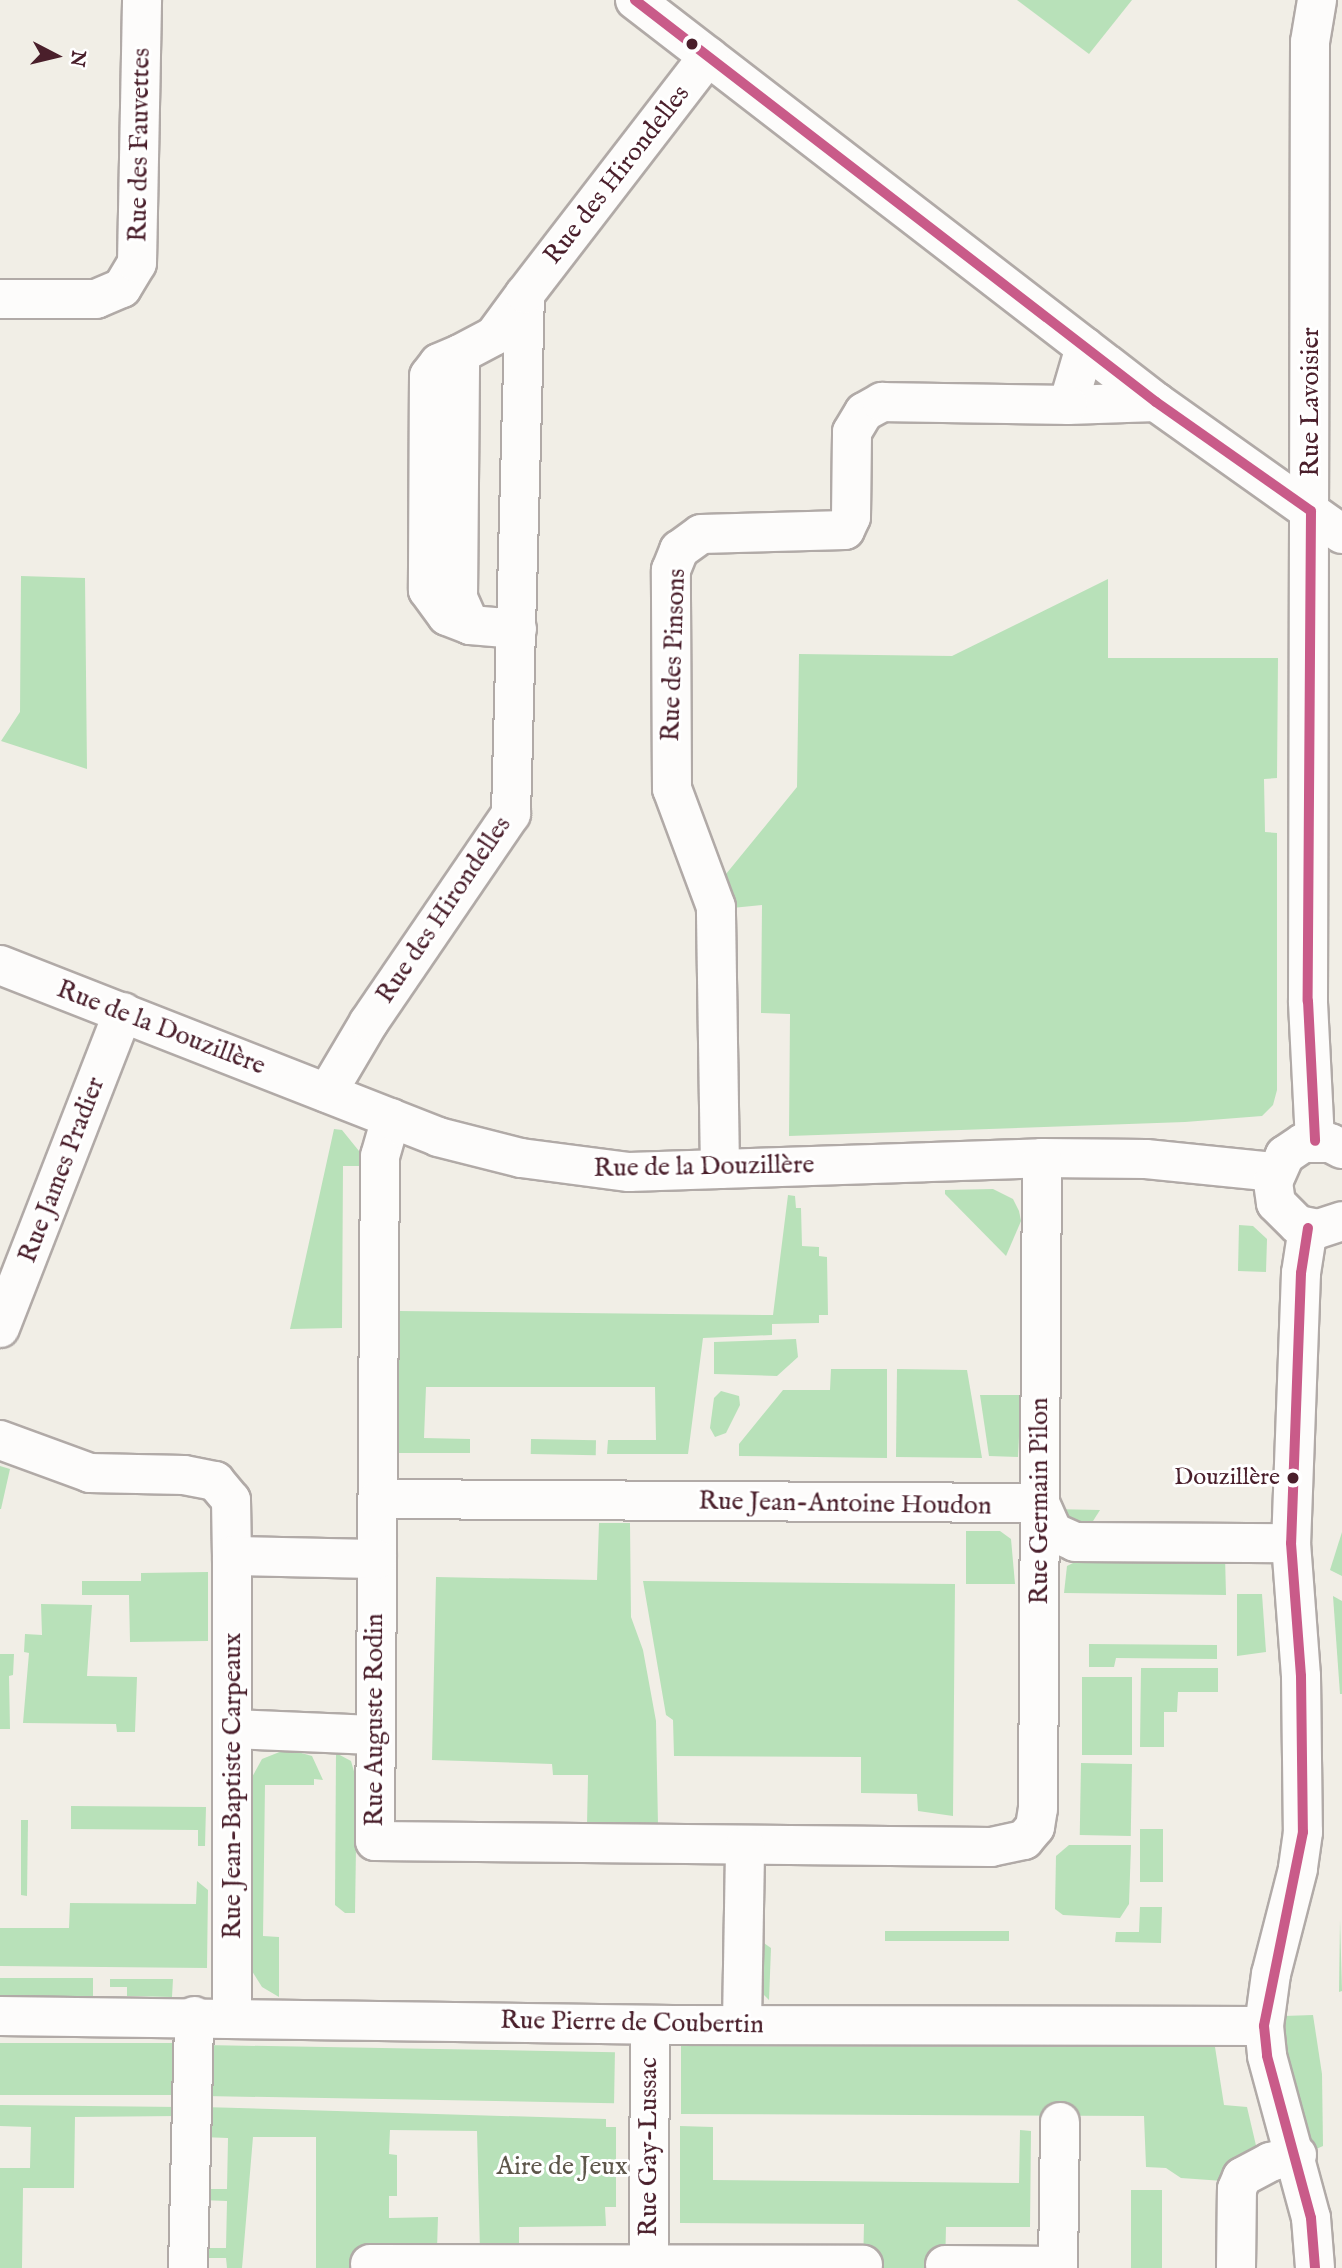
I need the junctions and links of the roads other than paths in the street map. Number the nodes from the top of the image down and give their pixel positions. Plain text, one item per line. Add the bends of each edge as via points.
1 (142, 0) edge
2 (635, 0) edge
3 (1317, 0) edge
4 (708, 56) junction
5 (525, 294) junction
6 (0, 299) edge
7 (1086, 347) junction
8 (1156, 401) junction
9 (1068, 405) junction
10 (1311, 511) junction
11 (1342, 534) edge
12 (517, 629) junction
13 (0, 965) edge
14 (122, 1012) junction
15 (327, 1093) junction
16 (391, 1118) junction
17 (1329, 1145) edge
18 (1042, 1158) junction
19 (720, 1169) junction
20 (1275, 1172) junction
21 (1325, 1225) edge
22 (0, 1328) edge
23 (0, 1440) edge
24 (378, 1500) junction
25 (1040, 1503) junction
26 (1291, 1543) junction
27 (232, 1556) junction
28 (377, 1559) junction
29 (234, 1730) junction
30 (372, 1735) junction
31 (1024, 1840) joint
32 (745, 1846) junction
33 (0, 2016) edge
34 (194, 2016) junction
35 (232, 2017) junction
36 (742, 2024) junction
37 (650, 2025) junction
38 (1264, 2026) junction
39 (1060, 2122) dead end
40 (1297, 2155) junction
41 (1323, 2244) edge
42 (370, 2264) dead end
43 (863, 2265) dead end
44 (945, 2265) dead end
45 (649, 2267) edge
46 (1058, 2267) edge
47 (188, 2268) edge
48 (1236, 2268) edge

1 - 6 street, Rue des Fauvettes via 138,263 122,288 96,299
2 - 4 street
3 - 10 street, Rue Lavoisier via 1310,42
4 - 5 street, Rue des Hirondelles
4 - 7 street
5 - 12 street, Rue des Hirondelles
5 - 12 street, Rue des Hirondelles via 494,336 439,363 429,376 428,590 447,616 470,625
7 - 8 street
7 - 9 street
8 - 9 street, Rue des Pinsons
8 - 10 street
9 - 19 street, Rue des Pinsons via 882,402 864,412 852,432 851,517 845,530 701,534 679,550 671,570 671,789 716,906
10 - 11 street
10 - 17 street, Rue Lavoisier via 1308,1001
12 - 15 street, Rue des Hirondelles via 511,814 369,1022
13 - 14 street, Rue de la Douzillère
14 - 15 street, Rue de la Douzillère
14 - 22 street, Rue James Pradier
15 - 16 street, Rue de la Douzillère
16 - 19 street, Rue de la Douzillère via 438,1137 597,1171
16 - 24 street, Rue Auguste Rodin via 380,1156
17 - 20 street via 1292,1149
18 - 19 street, Rue de la Douzillère
18 - 20 street, Rue de la Douzillère via 1146,1159
18 - 25 street, Rue Germain Pilon
20 - 21 street via 1274,1193 1282,1212
21 - 26 street via 1301,1273
23 - 27 street, Rue Jean-Baptiste Carpeaux via 90,1473 184,1475 215,1481 231,1500
24 - 25 street, Rue Jean-Antoine Houdon
24 - 28 street, Rue Auguste Rodin
25 - 26 street via 1054,1532 1075,1542
25 - 31 street, Rue Germain Pilon via 1038,1809 1035,1828
26 - 38 street via 1301,1676 1303,1832 1298,1869 1270,1974
27 - 28 street
27 - 29 street, Rue Jean-Baptiste Carpeaux
28 - 30 street, Rue Auguste Rodin
29 - 30 street
29 - 35 street, Rue Jean-Baptiste Carpeaux
30 - 32 street, Rue Auguste Rodin via 375,1841
31 - 32 street, Rue Auguste Rodin via 991,1847
32 - 36 street
33 - 34 street, Rue Pierre de Coubertin
34 - 35 street, Rue Pierre de Coubertin
34 - 47 street
35 - 37 street, Rue Pierre de Coubertin
36 - 37 street, Rue Pierre de Coubertin
36 - 38 street, Rue Pierre de Coubertin
37 - 45 street, Rue Gay-Lussac
38 - 40 street via 1267,2056
39 - 46 street
40 - 41 street
40 - 48 street via 1269,2162 1242,2177 1237,2189
42 - 45 street
43 - 45 street
44 - 46 street

